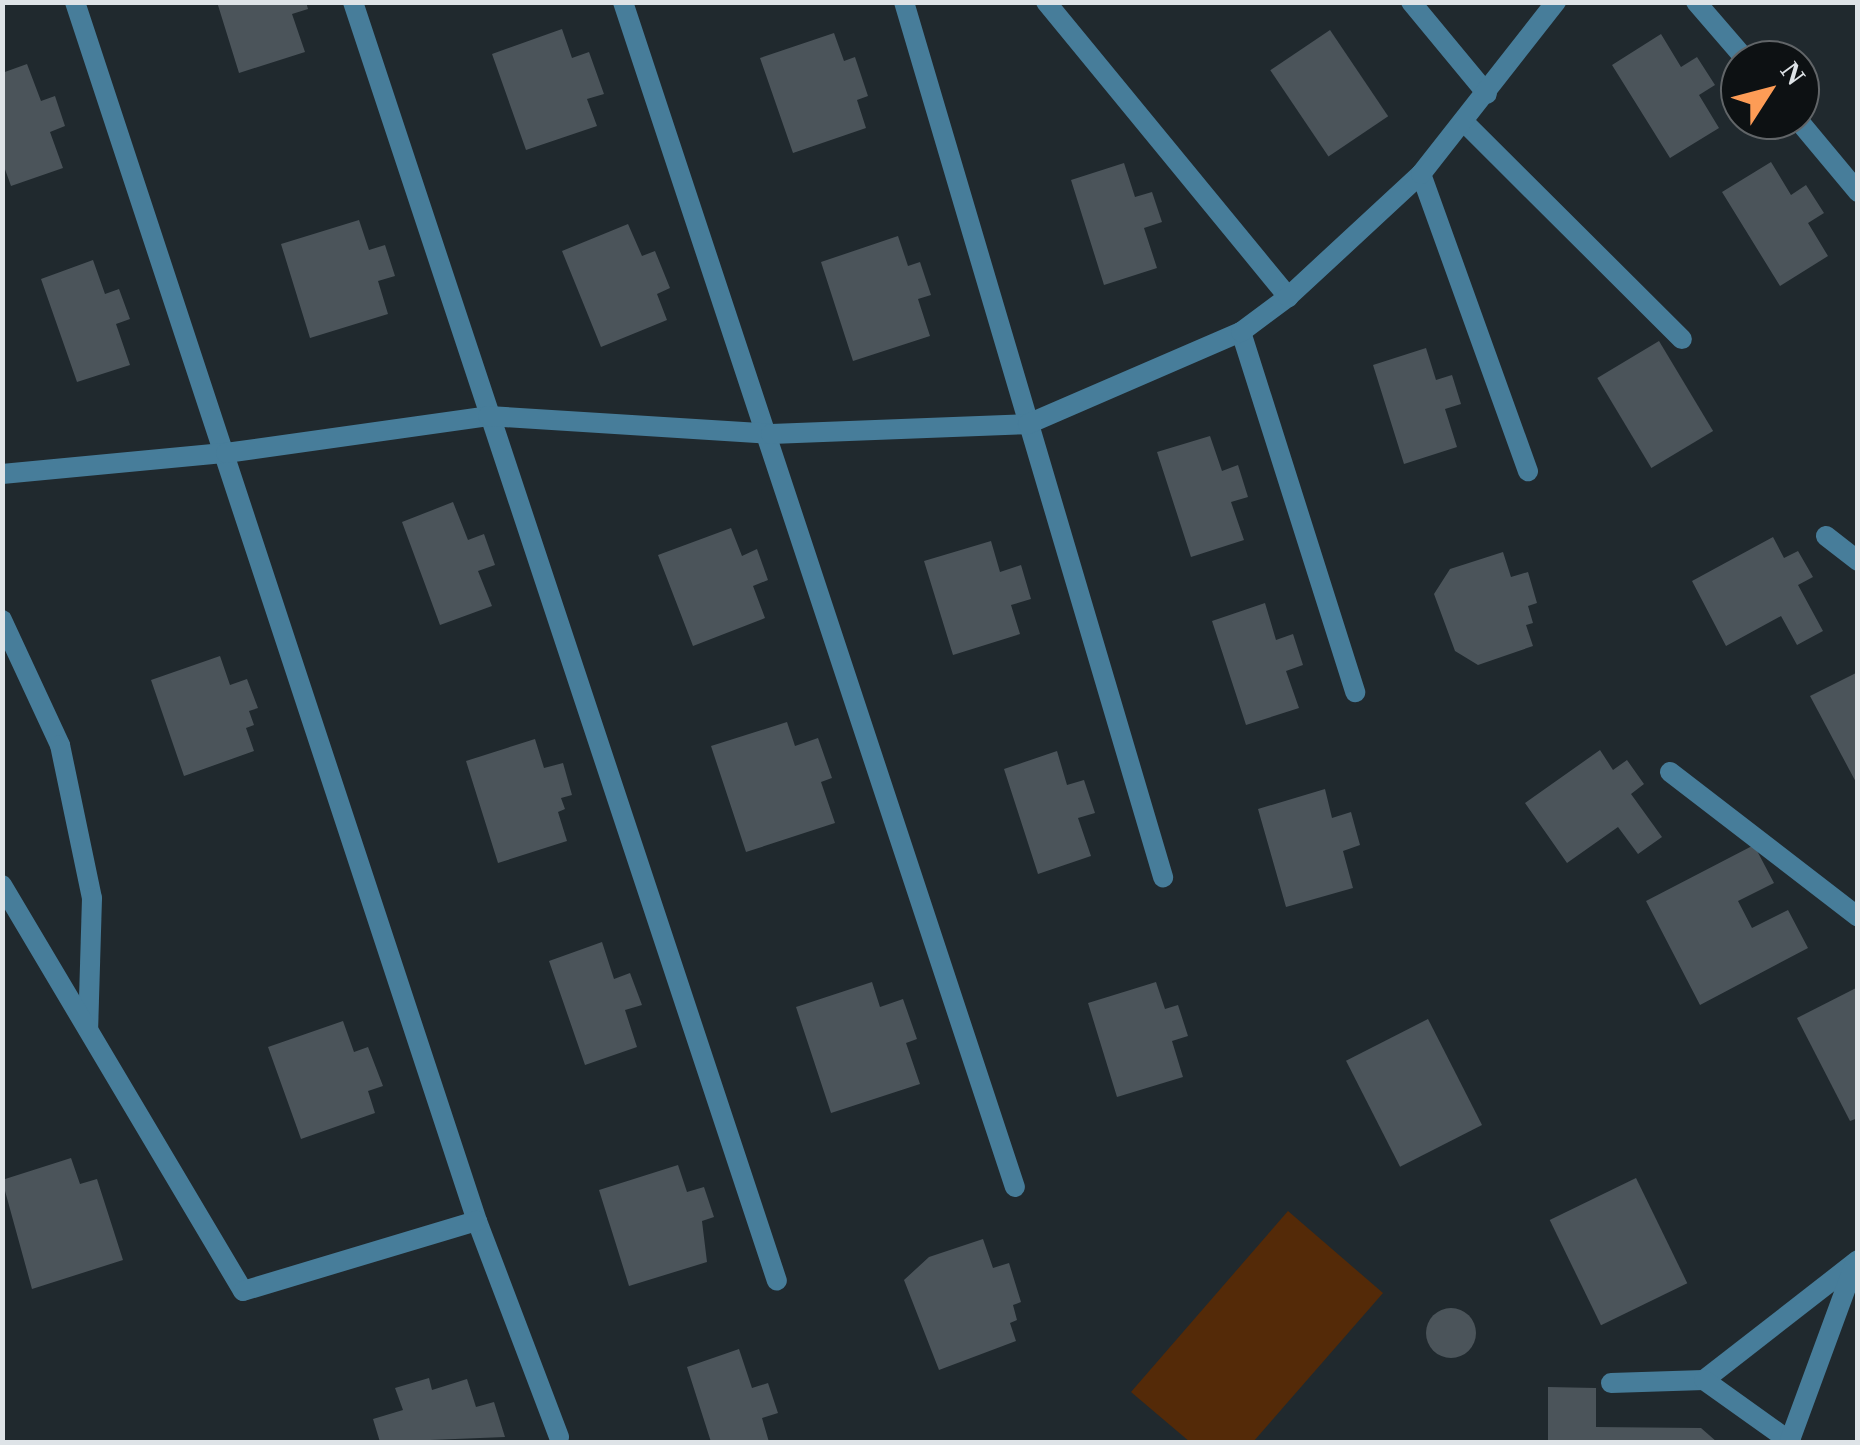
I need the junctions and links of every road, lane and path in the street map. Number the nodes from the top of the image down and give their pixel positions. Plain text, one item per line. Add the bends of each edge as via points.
1 (76, 2) edge
2 (352, 2) edge
3 (623, 2) edge
4 (904, 2) edge
5 (1046, 2) edge
6 (1411, 2) edge
7 (1556, 2) edge
8 (1696, 2) edge
9 (1729, 40) edge
10 (1487, 94) junction
11 (1463, 122) junction
12 (1815, 140) edge
13 (1422, 174) junction
14 (1858, 192) edge
15 (1288, 297) junction
16 (1241, 332) junction
17 (1682, 338) dead end
18 (488, 416) junction
19 (1028, 424) junction
20 (771, 434) junction
21 (226, 453) junction
22 (1528, 471) dead end
23 (2, 474) edge
24 (1826, 536) dead end
25 (1858, 562) edge
26 (2, 620) edge
27 (1355, 692) dead end
28 (1670, 772) dead end
29 (1163, 876) dead end
30 (2, 885) edge
31 (1858, 916) edge
32 (88, 1031) junction
33 (1015, 1187) dead end
34 (477, 1221) junction
35 (1857, 1260) edge
36 (777, 1281) dead end
37 (1704, 1380) junction
38 (1611, 1384) dead end
39 (559, 1436) dead end
40 (1791, 1441) edge

1 - 21 street
2 - 18 street
3 - 20 street
4 - 19 street
5 - 15 street
6 - 10 street
7 - 10 street
8 - 9 street
10 - 11 street
11 - 13 street
11 - 17 street
12 - 14 street
13 - 15 street
13 - 22 street
15 - 16 street
16 - 19 street
16 - 27 street
18 - 20 street
18 - 21 street
18 - 36 street
19 - 20 street
19 - 29 street
20 - 33 street
21 - 23 street
21 - 34 street
24 - 25 street
26 - 32 street via 60,744 92,898
28 - 31 street
30 - 32 street
32 - 34 street via 243,1292
34 - 39 street
35 - 37 street
35 - 40 street
37 - 38 street
37 - 40 street

